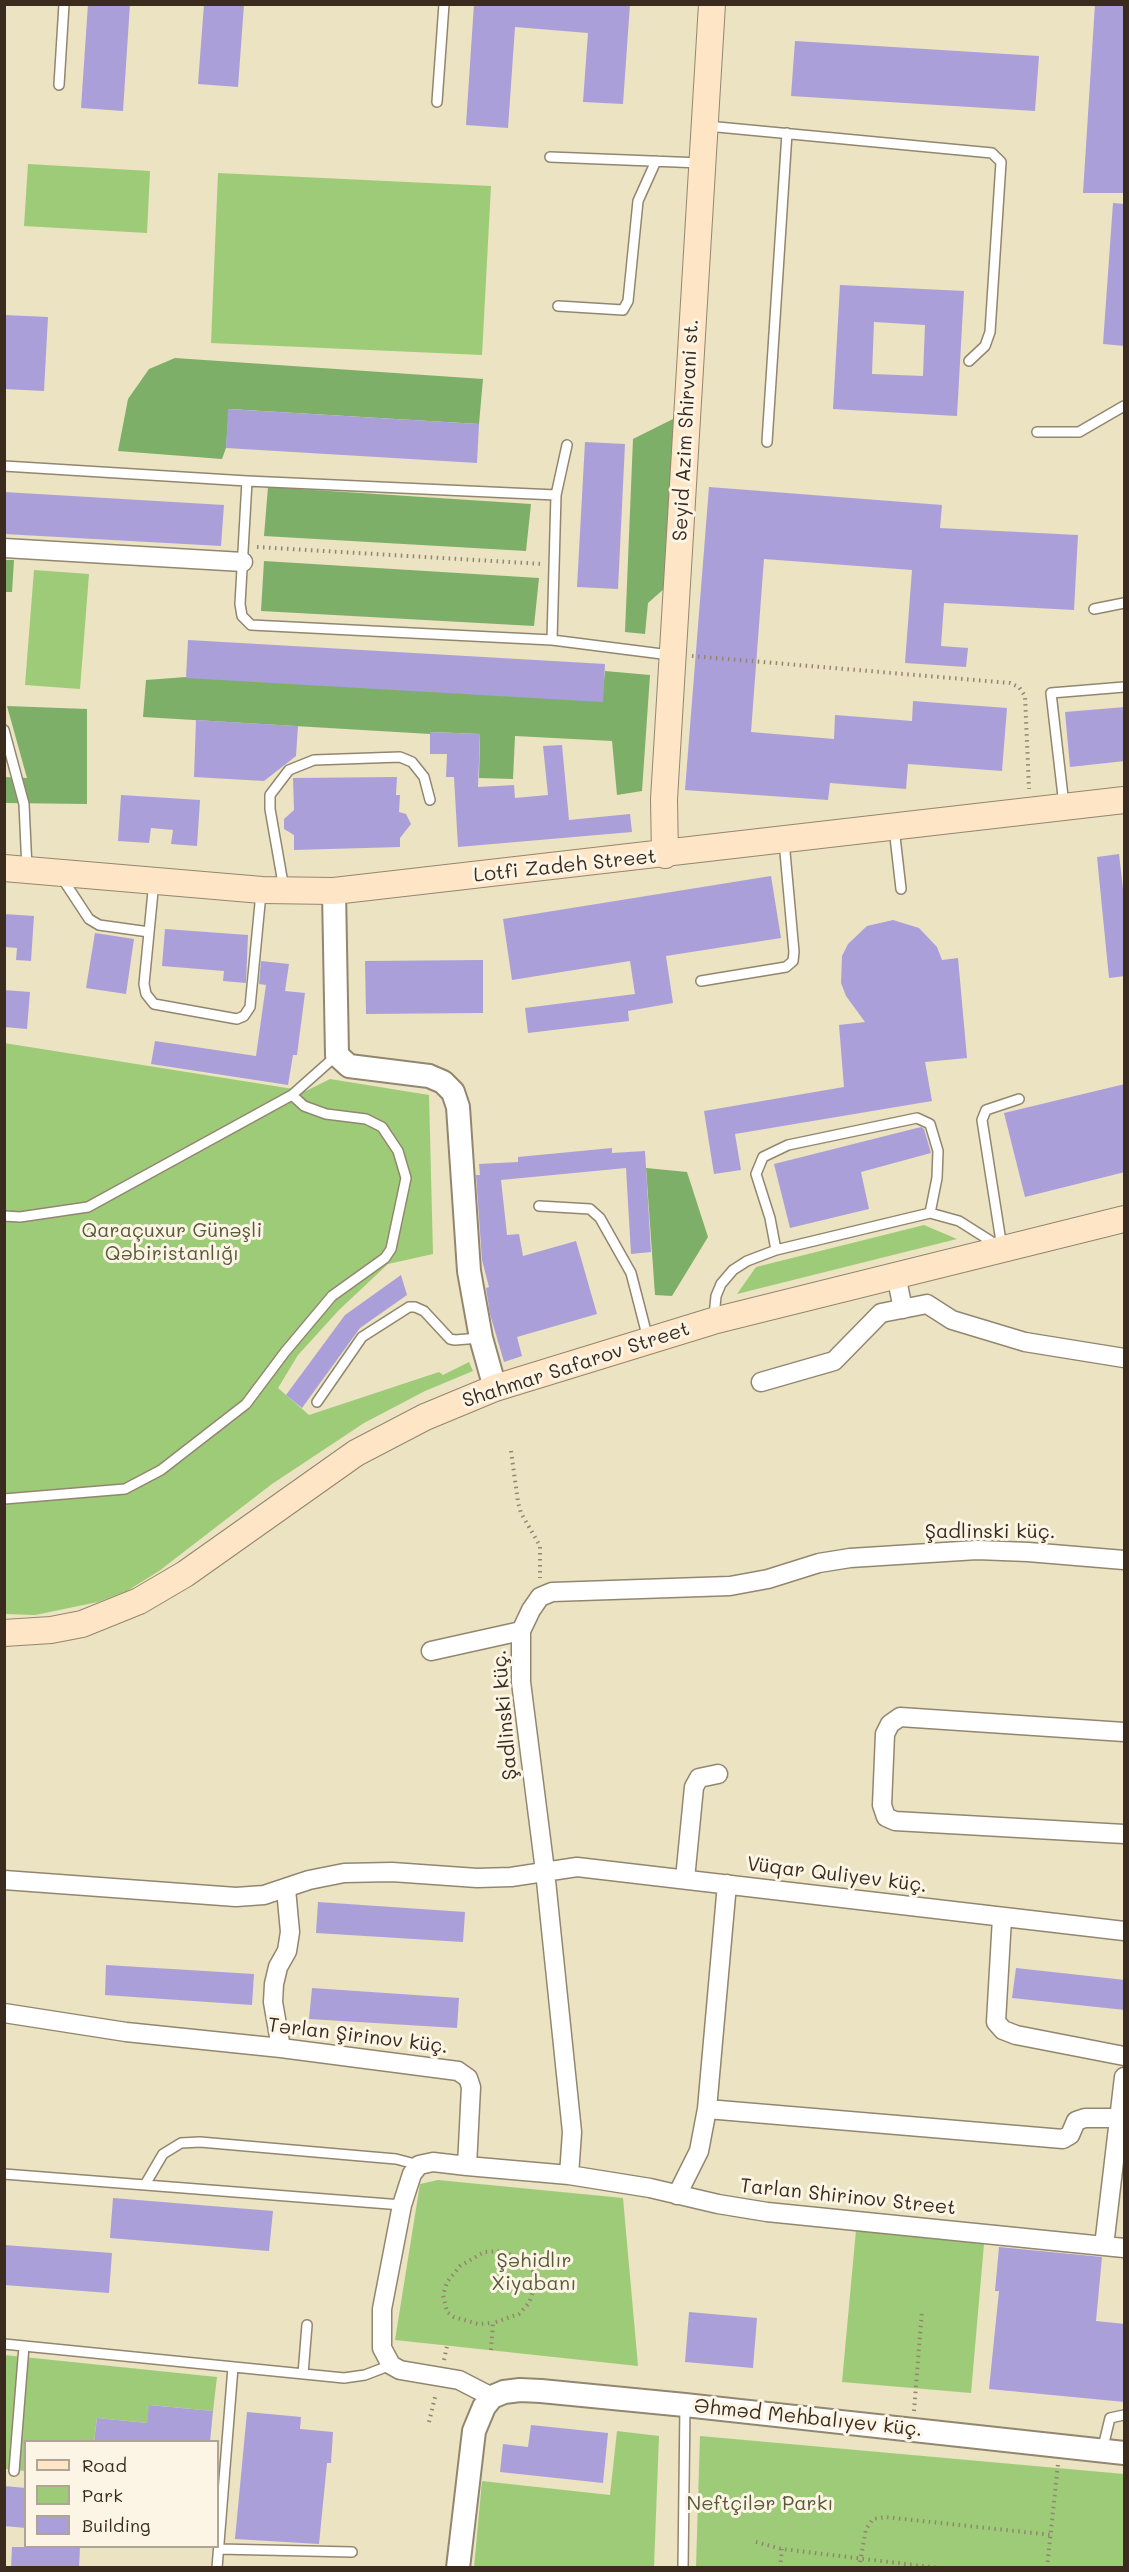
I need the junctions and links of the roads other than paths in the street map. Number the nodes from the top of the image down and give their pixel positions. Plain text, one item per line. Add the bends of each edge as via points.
1 (64, 4) edge
2 (444, 4) edge
3 (712, 4) edge
4 (59, 85) dead end
5 (437, 102) dead end
6 (705, 125) junction
7 (787, 133) junction
8 (550, 157) dead end
9 (656, 161) junction
10 (702, 163) junction
11 (558, 306) dead end
12 (969, 361) dead end
13 (1125, 406) edge
14 (1037, 432) dead end
15 (768, 442) dead end
16 (567, 445) dead end
17 (4, 466) edge
18 (247, 481) junction
19 (556, 495) junction
20 (4, 548) edge
21 (243, 554) junction
22 (1125, 603) edge
23 (1094, 609) dead end
24 (552, 640) junction
25 (673, 655) junction
26 (1125, 687) edge
27 (4, 730) edge
28 (430, 800) dead end
29 (1125, 800) edge
30 (1064, 808) junction
31 (894, 828) junction
32 (784, 841) junction
33 (666, 855) junction
34 (16, 870) edge
35 (59, 873) junction
36 (154, 881) junction
37 (901, 889) dead end
38 (273, 891) junction
39 (334, 891) junction
40 (149, 932) junction
41 (701, 981) dead end
42 (337, 1055) junction
43 (292, 1095) junction
44 (1019, 1099) dead end
45 (539, 1206) dead end
46 (930, 1213) junction
47 (4, 1216) edge
48 (1125, 1219) edge
49 (1002, 1248) junction
50 (776, 1250) junction
51 (896, 1275) junction
52 (903, 1309) junction
53 (713, 1321) junction
54 (481, 1338) junction
55 (649, 1340) junction
56 (1125, 1358) edge
57 (762, 1382) dead end
58 (495, 1388) junction
59 (317, 1402) dead end
60 (4, 1499) edge
61 (1125, 1560) edge
62 (521, 1631) junction
63 (4, 1633) edge
64 (431, 1651) dead end
65 (1125, 1732) edge
66 (718, 1774) dead end
67 (1125, 1834) edge
68 (545, 1871) junction
69 (685, 1879) junction
70 (4, 1880) edge
71 (727, 1884) junction
72 (286, 1889) junction
73 (1002, 1918) junction
74 (1125, 1931) edge
75 (4, 2013) edge
76 (281, 2048) junction
77 (1125, 2056) edge
78 (1125, 2077) edge
79 (707, 2109) junction
80 (1118, 2118) junction
81 (1120, 2139) edge
82 (419, 2165) junction
83 (467, 2166) junction
84 (4, 2174) edge
85 (569, 2175) junction
86 (146, 2184) junction
87 (677, 2195) junction
88 (402, 2205) junction
89 (1104, 2246) junction
90 (1125, 2248) edge
91 (307, 2325) dead end
92 (4, 2344) edge
93 (24, 2346) junction
94 (391, 2365) junction
95 (233, 2367) junction
96 (303, 2374) junction
97 (492, 2397) junction
98 (686, 2404) junction
99 (1125, 2415) edge
100 (1102, 2451) junction
101 (1125, 2453) edge
102 (14, 2471) dead end
103 (219, 2549) junction
104 (352, 2552) dead end
105 (217, 2568) edge
106 (458, 2568) edge
107 (683, 2568) edge

1 - 4 lane
2 - 5 lane
3 - 6 main road, Seyid Azim Shirvani st.
6 - 7 lane
6 - 10 main road, Seyid Azim Shirvani st.
7 - 12 lane via 993,153 1002,162 990,332 985,346
7 - 15 lane
8 - 9 lane
9 - 10 lane
9 - 11 lane via 638,201 628,301 623,310
10 - 25 main road, Seyid Azim Shirvani st.
13 - 14 lane via 1079,432
16 - 19 lane
17 - 18 lane
18 - 19 lane
18 - 21 lane
19 - 24 lane
20 - 21 street
21 - 24 lane via 240,604 242,616 251,625
22 - 23 lane
24 - 25 lane
25 - 33 main road, Seyid Azim Shirvani st. via 664,799
26 - 30 lane via 1051,693
27 - 34 lane via 24,804
28 - 38 lane via 424,777 412,762 400,757 314,760 289,770 270,795
29 - 30 main road, Lotfi Zadeh Street
30 - 31 main road, Lotfi Zadeh Street
31 - 32 main road, Lotfi Zadeh Street
31 - 37 lane
32 - 33 main road, Lotfi Zadeh Street
32 - 41 lane via 793,961 786,967
33 - 39 main road, Lotfi Zadeh Street
34 - 35 main road, Lotfi Zadeh Street
35 - 36 main road, Lotfi Zadeh Street
35 - 40 lane via 89,919 99,925
36 - 38 main road, Lotfi Zadeh Street
36 - 40 lane
38 - 39 main road, Lotfi Zadeh Street
38 - 40 lane via 250,1007 244,1016 154,1004 144,984
39 - 42 street
42 - 43 lane
42 - 54 street via 349,1066 429,1076 453,1092 458,1107 468,1271
43 - 47 lane via 88,1207
43 - 60 lane via 304,1106 326,1114 366,1119 382,1126 398,1151 406,1178 391,1249 385,1258 332,1296 246,1404 161,1470 125,1489
44 - 49 lane via 986,1110 982,1120
45 - 55 lane via 590,1209 600,1218 635,1283
46 - 49 lane via 960,1221
46 - 50 lane
46 - 50 lane via 938,1178 938,1151 930,1124 917,1118 788,1145 763,1157 756,1174
48 - 49 main road, Shahmar Safarov Street
49 - 51 main road, Shahmar Safarov Street
50 - 53 lane via 733,1270 716,1296
51 - 52 street
51 - 53 main road, Shahmar Safarov Street
52 - 56 street via 927,1305 952,1320 1026,1342
52 - 57 street via 880,1313 834,1360
53 - 55 main road, Shahmar Safarov Street
54 - 58 street
54 - 59 lane via 450,1339 424,1311 409,1307 362,1337
55 - 58 main road, Shahmar Safarov Street
58 - 63 main road, Shahmar Safarov Street via 356,1452 186,1574 139,1601 82,1624
61 - 62 street, Şadlinski küç. via 977,1550 850,1557 730,1586 552,1592 540,1597
62 - 64 street
62 - 68 street, Şadlinski küç. via 521,1682
65 - 67 street via 900,1717 885,1734 882,1805 886,1817 895,1821
66 - 69 street via 699,1778 694,1786
68 - 69 street, Vüqar Quliyev küç. via 590,1868
68 - 72 street, Vüqar Quliyev küç. via 477,1878 344,1872
68 - 85 street, Şadlinski küç. via 572,2132
69 - 71 street, Vüqar Quliyev küç.
70 - 72 street, Vüqar Quliyev küç. via 236,1897
71 - 73 street, Vüqar Quliyev küç.
71 - 79 street
72 - 76 street via 290,1932 287,1951 278,1967 273,2001
73 - 74 street, Vüqar Quliyev küç.
73 - 77 street via 996,2022 1003,2030
75 - 76 street, Tərlan Şirinov küç. via 126,2032
76 - 83 street, Tərlan Şirinov küç. via 459,2071 468,2078 471,2088
78 - 80 street
79 - 80 street via 1063,2139 1070,2135 1076,2121
79 - 87 street via 699,2151
80 - 81 street
81 - 89 street
82 - 83 street via 433,2162
82 - 86 lane via 396,2159 181,2143 163,2154
82 - 88 street
83 - 85 street
84 - 86 lane
85 - 87 street, Tarlan Shirinov Street
86 - 88 lane
87 - 89 street, Tarlan Shirinov Street via 767,2212
88 - 94 street via 382,2309 382,2348
89 - 90 street, Tarlan Shirinov Street
91 - 96 lane
92 - 93 lane
93 - 95 lane
93 - 102 lane
94 - 96 lane via 344,2378
94 - 97 street via 467,2383
95 - 96 lane
95 - 103 lane
97 - 98 street, Əhməd Mehbalıyev küç. via 520,2390
97 - 106 street via 477,2420 471,2447
98 - 100 street, Əhməd Mehbalıyev küç.
98 - 107 lane
99 - 100 lane via 1110,2418
100 - 101 street, Əhməd Mehbalıyev küç.
103 - 104 lane
103 - 105 lane

